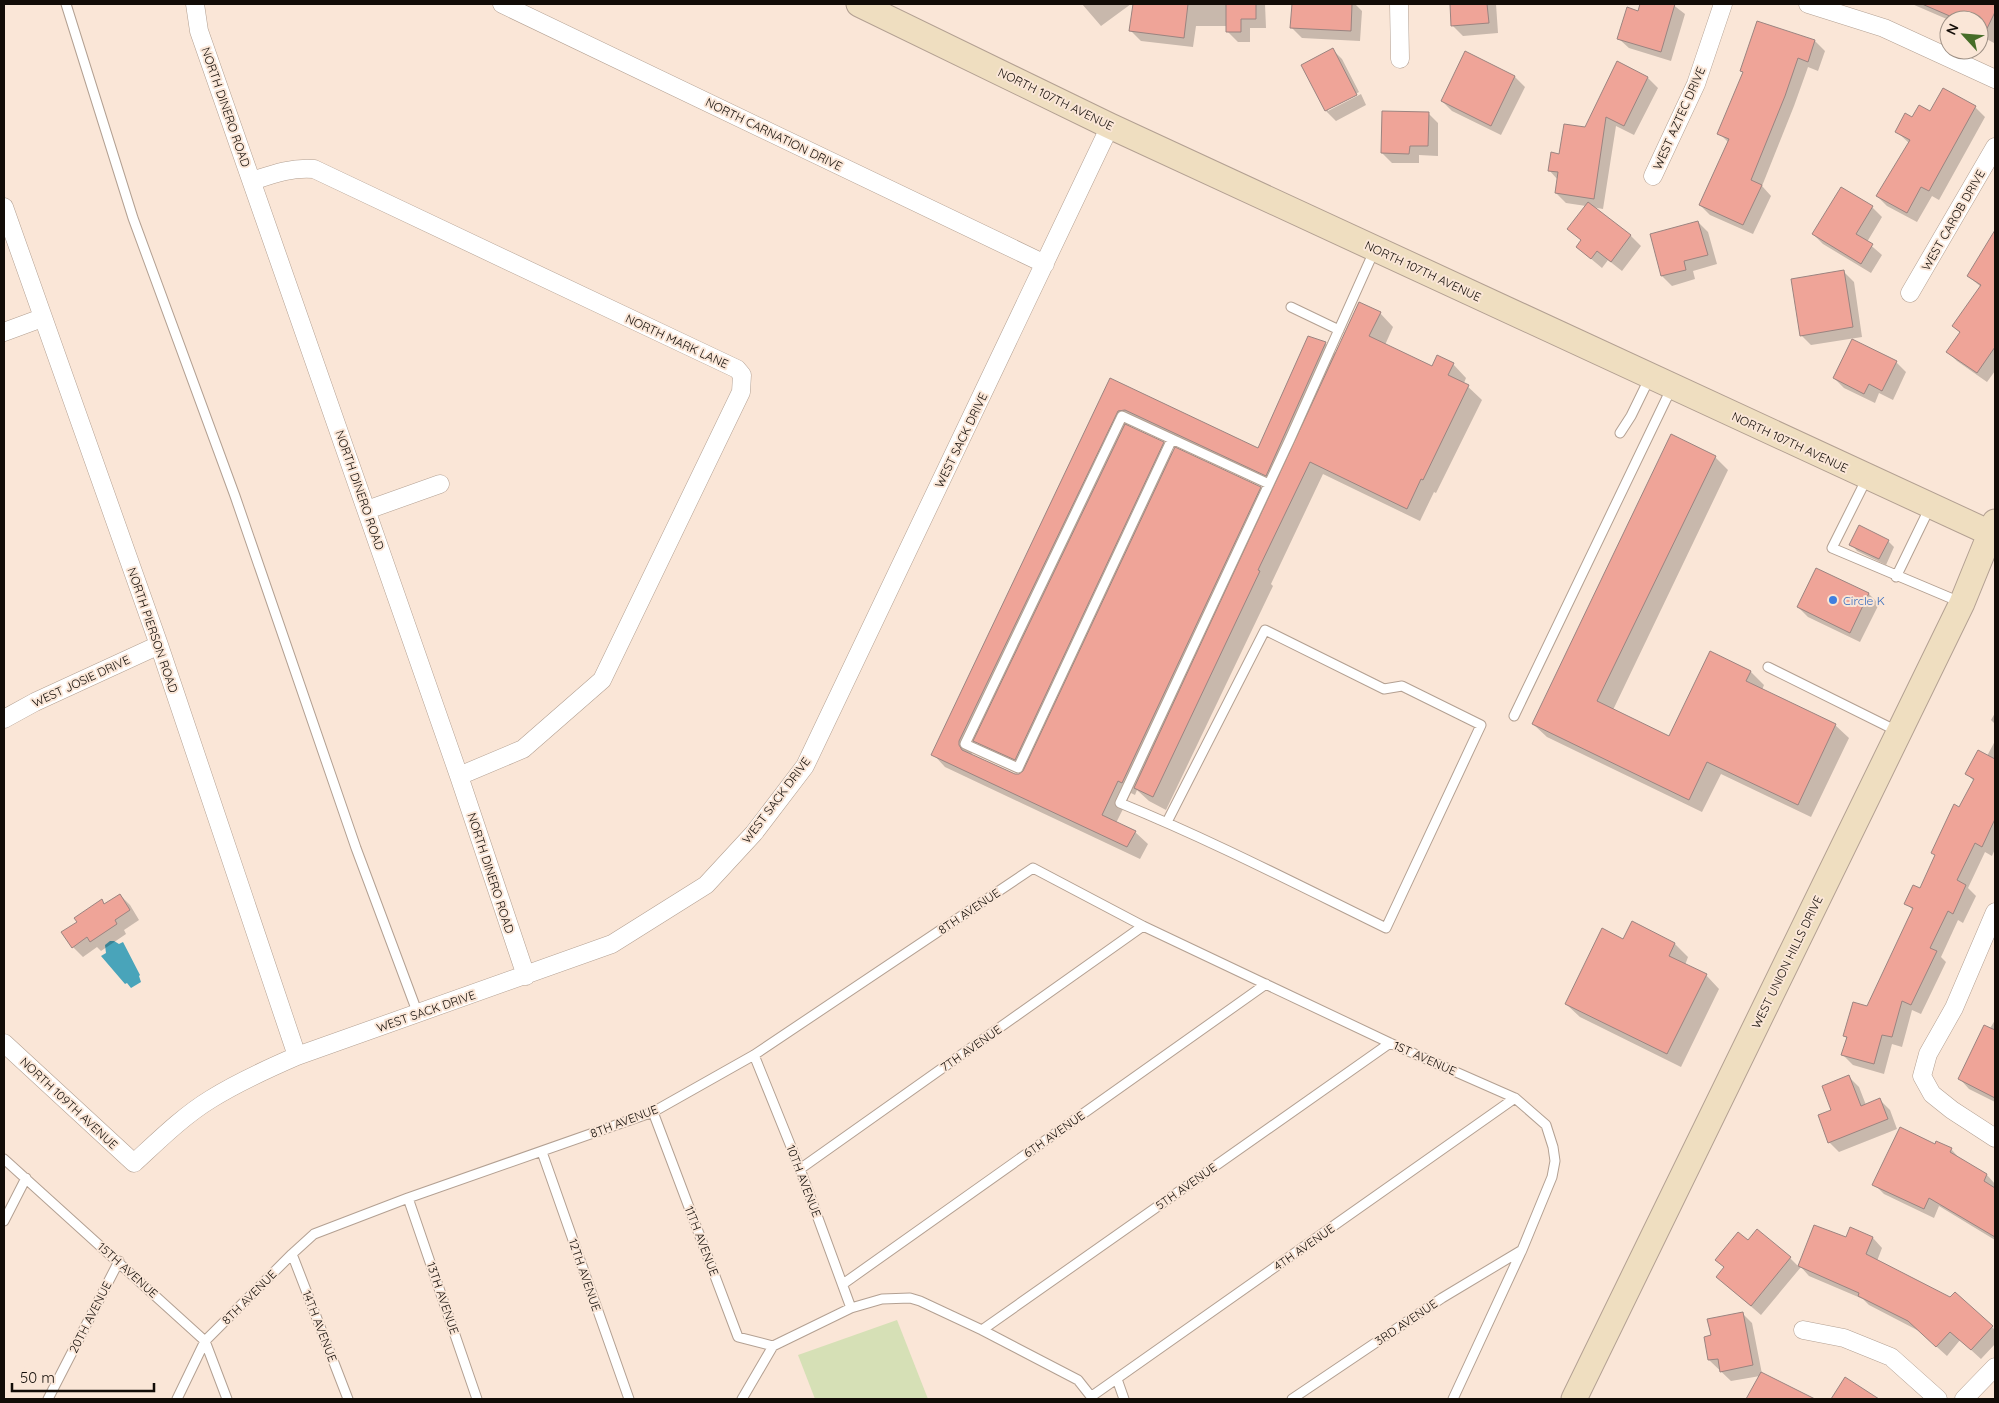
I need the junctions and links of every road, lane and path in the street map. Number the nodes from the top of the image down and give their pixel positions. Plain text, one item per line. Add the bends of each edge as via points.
1 (66, 4) edge
2 (195, 4) edge
3 (502, 4) edge
4 (858, 4) edge
5 (1399, 4) edge
6 (1722, 4) edge
7 (1808, 4) edge
8 (1400, 59) dead end
9 (1995, 79) edge
10 (1110, 126) junction
11 (1995, 147) edge
12 (1653, 176) dead end
13 (252, 181) junction
14 (4, 206) edge
15 (1375, 249) junction
16 (1045, 264) junction
17 (1910, 293) dead end
18 (1291, 307) dead end
19 (42, 318) junction
20 (1339, 330) junction
21 (4, 332) edge
22 (1661, 382) junction
23 (1620, 433) dead end
24 (1172, 439) junction
25 (1867, 478) junction
26 (440, 484) dead end
27 (1269, 484) junction
28 (1931, 506) junction
29 (367, 510) junction
30 (1992, 528) edge
31 (1896, 577) junction
32 (1962, 604) junction
33 (158, 645) junction
34 (1768, 667) dead end
35 (1514, 716) dead end
36 (4, 719) edge
37 (1900, 732) junction
38 (459, 776) junction
39 (1167, 822) junction
40 (1033, 868) joint
41 (1995, 912) edge
42 (1143, 926) junction
43 (526, 976) junction
44 (1266, 984) junction
45 (418, 1014) junction
46 (1390, 1042) junction
47 (4, 1043) edge
48 (297, 1056) junction
49 (754, 1056) junction
50 (1515, 1098) junction
51 (653, 1112) junction
52 (1995, 1138) edge
53 (542, 1152) junction
54 (4, 1159) edge
55 (134, 1163) joint
56 (800, 1169) junction
57 (26, 1178) junction
58 (408, 1198) junction
59 (4, 1221) edge
60 (1522, 1250) junction
61 (292, 1254) junction
62 (119, 1261) junction
63 (843, 1284) junction
64 (850, 1308) junction
65 (982, 1330) junction
66 (1803, 1330) dead end
67 (205, 1341) junction
68 (773, 1346) junction
69 (1995, 1367) edge
70 (1117, 1379) junction
71 (1092, 1398) edge
72 (48, 1399) edge
73 (177, 1399) edge
74 (227, 1399) edge
75 (348, 1399) edge
76 (477, 1399) edge
77 (628, 1399) edge
78 (742, 1399) edge
79 (1124, 1399) edge
80 (1292, 1399) edge
81 (1453, 1399) edge
82 (1574, 1399) edge
83 (1938, 1399) edge
84 (1964, 1399) edge

1 - 45 lane via 133,218
2 - 13 street, NORTH DINERO ROAD via 199,31
3 - 16 street, NORTH CARNATION DRIVE
4 - 10 main road, NORTH 107TH AVENUE
5 - 8 street
6 - 12 street, WEST AZTEC DRIVE via 1696,84
7 - 9 street via 1884,28
10 - 15 main road, NORTH 107TH AVENUE
10 - 16 street, WEST SACK DRIVE
11 - 17 street, WEST CAROB DRIVE
13 - 29 street, NORTH DINERO ROAD
13 - 38 street, NORTH MARK LANE via 301,167 314,169 737,369 742,375 742,392 602,680 524,749
14 - 19 street, NORTH PIERSON ROAD
15 - 20 lane
15 - 22 main road, NORTH 107TH AVENUE
16 - 43 street, WEST SACK DRIVE via 805,766 754,833 706,885 612,944
18 - 20 lane
19 - 21 street
19 - 33 street, NORTH PIERSON ROAD
20 - 27 lane
22 - 23 lane
22 - 25 main road, NORTH 107TH AVENUE
22 - 35 lane
24 - 24 lane via 1122,416 966,744 1018,768
24 - 27 lane
25 - 28 main road, NORTH 107TH AVENUE
25 - 31 lane via 1832,548
26 - 29 street
27 - 39 lane via 1120,803
28 - 30 main road, NORTH 107TH AVENUE
28 - 31 lane
29 - 38 street, NORTH DINERO ROAD
30 - 32 main road, WEST UNION HILLS DRIVE
31 - 32 lane
32 - 37 main road, WEST UNION HILLS DRIVE
33 - 36 street, WEST JOSIE DRIVE
33 - 48 street, NORTH PIERSON ROAD
34 - 37 lane
37 - 82 main road, WEST UNION HILLS DRIVE
38 - 43 street, NORTH DINERO ROAD
39 - 39 lane via 1386,928 1481,725 1402,686 1384,689 1265,630
40 - 42 lane, 1ST AVENUE
40 - 49 lane, 8TH AVENUE
41 - 52 street via 1954,1008 1928,1054 1922,1076 1932,1094
42 - 44 lane, 1ST AVENUE
42 - 56 lane, 7TH AVENUE
43 - 45 street, WEST SACK DRIVE
44 - 46 lane, 1ST AVENUE
44 - 63 lane, 6TH AVENUE
45 - 48 street, WEST SACK DRIVE
46 - 50 lane, 1ST AVENUE
46 - 65 lane, 5TH AVENUE
47 - 55 street, NORTH 109TH AVENUE
48 - 55 street, WEST SACK DRIVE via 255,1074 209,1100
49 - 51 lane, 8TH AVENUE
49 - 56 lane, 10TH AVENUE
50 - 60 lane, 1ST AVENUE via 1546,1126 1555,1161 1544,1200
50 - 70 lane, 4TH AVENUE
51 - 53 lane, 8TH AVENUE
51 - 68 lane, 11TH AVENUE via 738,1337
53 - 58 lane, 8TH AVENUE
53 - 77 lane, 12TH AVENUE
54 - 57 lane, 15TH AVENUE
56 - 63 lane, 10TH AVENUE
57 - 59 lane
57 - 62 lane, 15TH AVENUE
58 - 61 lane, 8TH AVENUE via 314,1234
58 - 76 lane, 13TH AVENUE
60 - 80 lane, 3RD AVENUE via 1442,1298
60 - 81 lane, 1ST AVENUE
61 - 67 lane, 8TH AVENUE
61 - 75 lane, 14TH AVENUE
62 - 67 lane, 15TH AVENUE
62 - 72 lane, 20TH AVENUE
63 - 64 lane, 10TH AVENUE
64 - 65 lane via 882,1299 910,1298
64 - 68 lane
65 - 71 lane via 1078,1380
66 - 83 street via 1844,1338 1891,1357
67 - 73 lane, 8TH AVENUE
67 - 74 lane, 15TH AVENUE
68 - 78 lane
69 - 84 street
70 - 71 lane, 4TH AVENUE
70 - 79 lane

